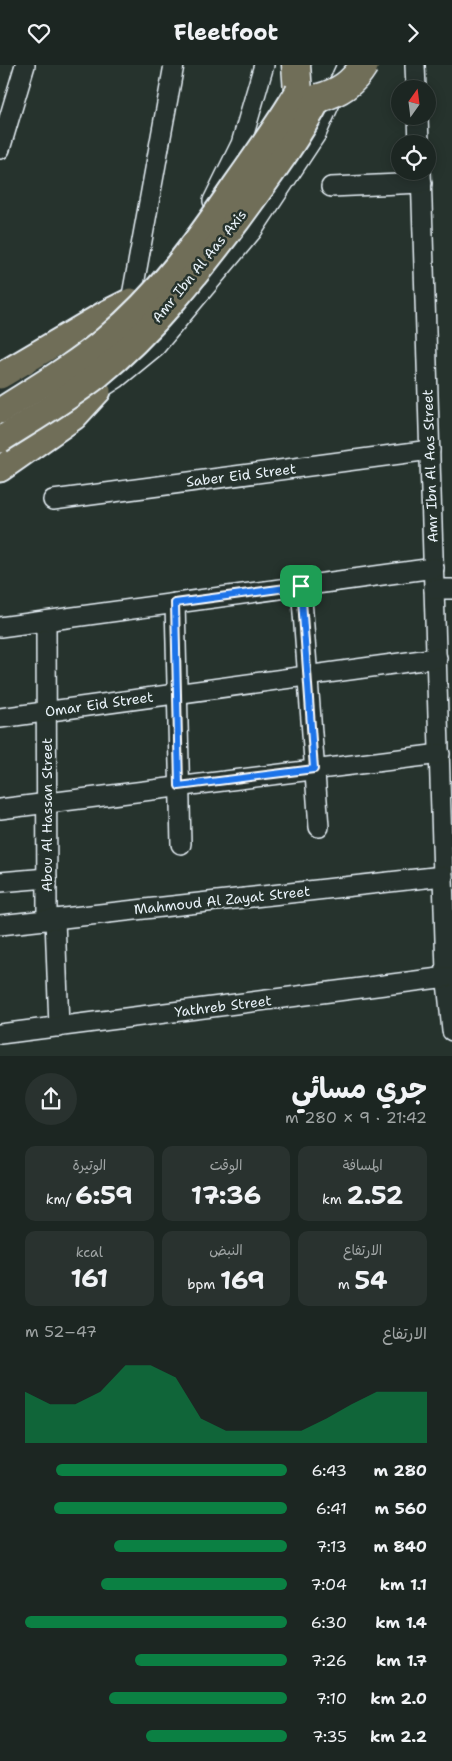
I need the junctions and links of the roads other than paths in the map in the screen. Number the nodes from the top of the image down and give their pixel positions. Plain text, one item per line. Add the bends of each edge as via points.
1 (25, 65) edge
2 (174, 65) edge
3 (264, 65) edge
4 (346, 65) edge
5 (364, 65) edge
6 (415, 65) edge
7 (416, 80) edge
8 (304, 85) edge
9 (5, 116) edge
10 (240, 147) junction
11 (0, 149) edge
12 (302, 155) junction
13 (394, 180) edge
14 (421, 180) edge
15 (331, 187) dead end
16 (131, 301) junction
17 (10, 370) edge
18 (98, 391) junction
19 (0, 395) edge
20 (0, 411) edge
21 (0, 439) edge
22 (430, 450) junction
23 (0, 454) edge
24 (0, 469) edge
25 (53, 500) dead end
26 (434, 568) junction
27 (301, 586) junction
28 (443, 589) edge
29 (175, 603) junction
30 (46, 621) junction
31 (0, 627) edge
32 (436, 658) junction
33 (308, 675) junction
34 (177, 693) junction
35 (46, 712) junction
36 (0, 718) edge
37 (445, 730) edge
38 (440, 754) junction
39 (314, 769) junction
40 (446, 781) edge
41 (179, 786) junction
42 (47, 803) junction
43 (0, 809) edge
44 (318, 827) dead end
45 (181, 844) dead end
46 (443, 876) junction
47 (47, 878) junction
48 (0, 882) edge
49 (51, 919) junction
50 (0, 925) edge
51 (448, 974) edge
52 (59, 1027) junction
53 (452, 1031) edge
54 (0, 1034) edge

1 - 9 street
2 - 16 street
3 - 10 street
4 - 12 street via 316,133
5 - 8 highway, bridge via 348,85
6 - 7 street
8 - 20 main road, Amr Ibn Al Aas Axis, bridge via 189,253 164,283 106,339
8 - 21 main road, Amr Ibn Al Aas Axis, bridge via 302,129 176,299 99,373 71,395
9 - 11 street
10 - 12 street via 265,120 280,111 296,115 303,121 306,139
10 - 16 street via 196,230
12 - 18 street via 252,231 156,346
13 - 15 street
14 - 22 street, Amr Ibn Al Aas Street
16 - 17 main road
16 - 19 street via 50,365
18 - 23 street
18 - 24 main road via 74,417
22 - 25 street, Saber Eid Street
22 - 26 street, Amr Ibn Al Aas Street
26 - 27 street
26 - 28 street, Amr Ibn Al Aas Street
27 - 29 street
27 - 33 street
28 - 32 street, Amr Ibn Al Aas Street
29 - 30 street
29 - 34 street
30 - 31 street
30 - 35 street, Abou Al Hassan Street
32 - 33 street, Omar Eid Street
32 - 37 street, Amr Ibn Al Aas Street
33 - 34 street, Omar Eid Street
33 - 39 street
34 - 35 street, Omar Eid Street
34 - 41 street
35 - 36 street, Omar Eid Street
35 - 42 street, Abou Al Hassan Street
37 - 38 street, Amr Ibn Al Aas Street
38 - 39 street
38 - 40 street, Amr Ibn Al Aas Street
39 - 41 street
39 - 44 street
40 - 46 street, Amr Ibn Al Aas Street
41 - 42 street
41 - 45 street
42 - 43 street
42 - 47 street, Abou Al Hassan Street
46 - 49 street, Mahmoud Al Zayat Street
46 - 51 street, Amr Ibn Al Aas Street
47 - 48 street
47 - 49 street, Abou Al Hassan Street
49 - 50 street, Mahmoud Al Zayat Street
49 - 52 street, Abou Al Hassan Street
51 - 52 street, Yathreb Street
51 - 53 street, Amr Ibn Al Aas Street
52 - 54 street, Yathreb Street

